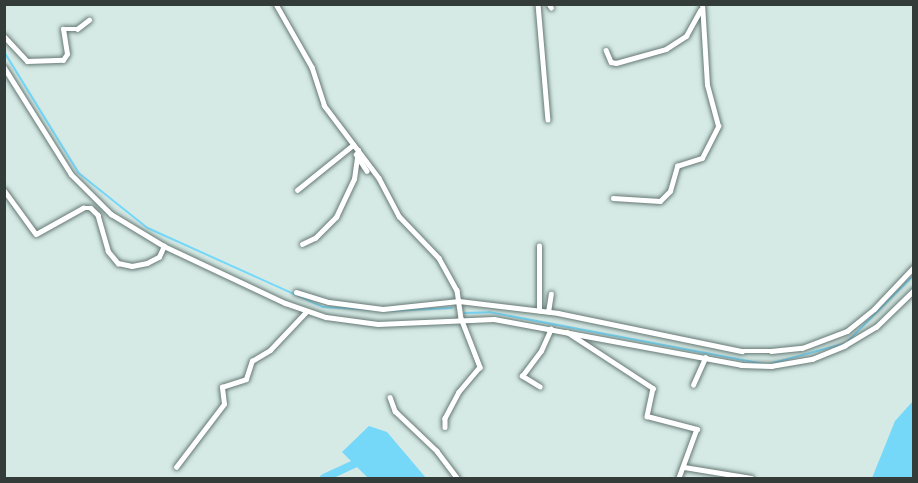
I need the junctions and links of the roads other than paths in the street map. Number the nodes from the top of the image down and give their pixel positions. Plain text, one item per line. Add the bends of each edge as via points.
1 (276, 4) edge
2 (538, 4) edge
3 (701, 5) edge
4 (89, 21) dead end
5 (4, 36) edge
6 (606, 50) dead end
7 (4, 67) edge
8 (548, 120) dead end
9 (353, 145) junction
10 (357, 152) junction
11 (367, 171) dead end
12 (4, 190) edge
13 (297, 190) dead end
14 (613, 198) dead end
15 (302, 244) dead end
16 (164, 246) junction
17 (540, 246) dead end
18 (914, 267) edge
19 (914, 290) edge
20 (296, 292) dead end
21 (551, 294) dead end
22 (459, 301) junction
23 (539, 311) junction
24 (306, 312) junction
25 (548, 312) junction
26 (461, 318) junction
27 (551, 329) junction
28 (567, 332) junction
29 (705, 358) junction
30 (693, 385) dead end
31 (540, 387) dead end
32 (390, 397) dead end
33 (445, 427) dead end
34 (176, 467) dead end
35 (684, 467) junction
36 (457, 478) edge
37 (679, 478) edge
38 (751, 478) edge

1 - 9 street via 312,67 324,105
2 - 8 street
3 - 6 street via 686,36 666,49 616,63 611,62
3 - 14 street via 707,85 718,126 702,158 677,166 670,191 660,201
4 - 5 street via 77,29 63,29 67,54 63,60 27,61
7 - 16 street via 63,163 82,186 131,229
9 - 10 street
9 - 13 street
10 - 11 street
10 - 15 street via 354,179 336,217 315,238
10 - 22 street via 379,178 399,216 439,258
12 - 16 street via 36,234 83,208 91,208 98,215 108,251 118,263 147,263 159,257
16 - 24 street
17 - 23 street
18 - 25 street via 847,331 786,350 742,351
19 - 29 street via 866,334 812,359 758,367
20 - 22 street via 329,302 383,309
21 - 25 street
22 - 23 street
22 - 26 street
23 - 25 street
24 - 26 street via 374,324
24 - 34 street via 270,350 252,361 246,380 222,387 224,404
26 - 27 street via 503,320
26 - 33 street via 480,367 459,392 445,418
27 - 28 street
27 - 31 street via 541,351 522,376
28 - 29 street
28 - 35 street via 654,388 647,416 697,429
29 - 30 street
32 - 36 street via 395,411 437,451
35 - 37 street
35 - 38 street

